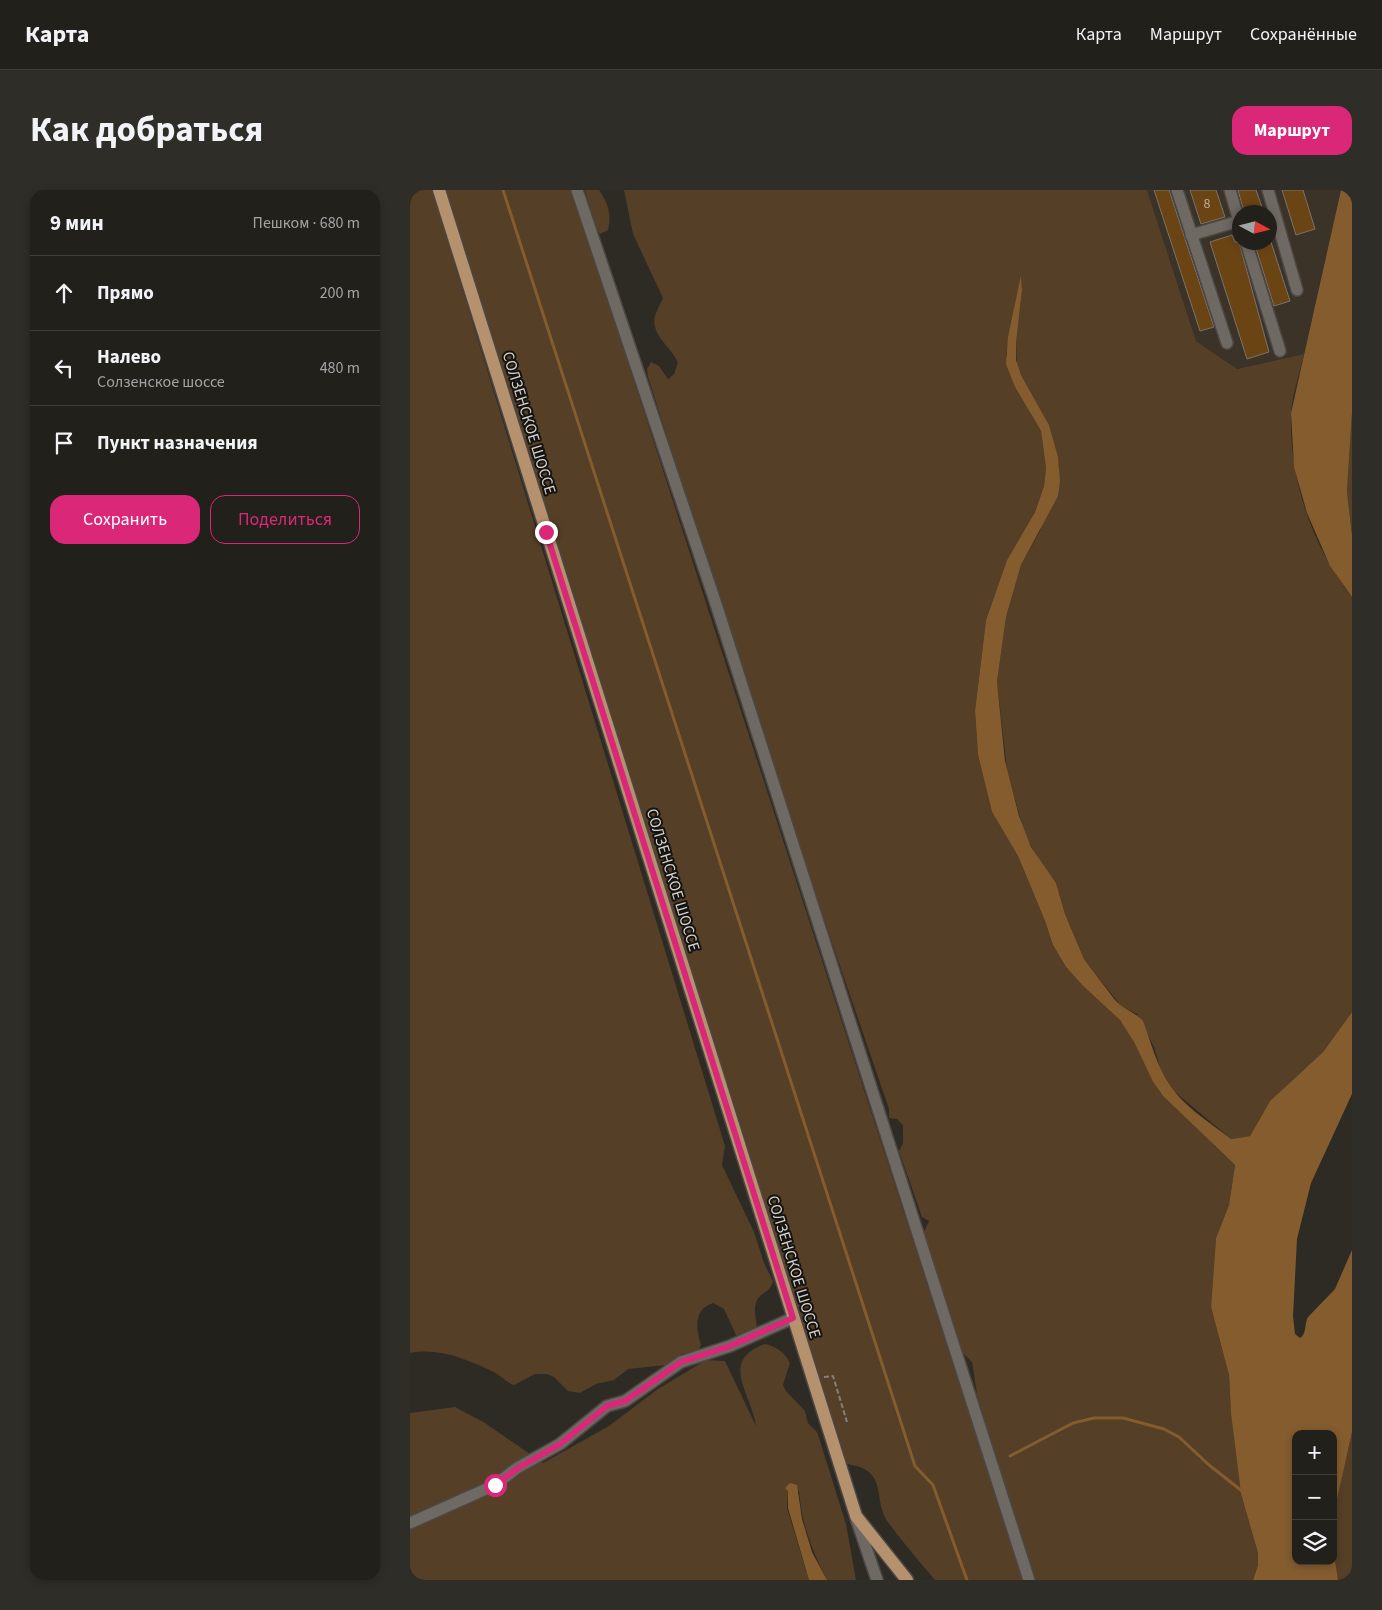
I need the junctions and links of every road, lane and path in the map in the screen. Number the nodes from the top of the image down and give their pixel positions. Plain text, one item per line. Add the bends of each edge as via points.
1 (439, 190) edge
2 (576, 190) edge
3 (1176, 190) edge
4 (1230, 190) edge
5 (1268, 190) edge
6 (1235, 205) edge
7 (1271, 205) edge
8 (1232, 223) edge
9 (1277, 228) edge
10 (1191, 235) junction
11 (1248, 250) edge
12 (1297, 290) dead end
13 (1227, 343) dead end
14 (1280, 351) dead end
15 (793, 1318) junction
16 (812, 1378) junction
17 (847, 1422) dead end
18 (856, 1516) junction
19 (410, 1523) edge
20 (877, 1580) edge
21 (907, 1580) edge
22 (1029, 1580) edge

1 - 15 main road, СОЛЗЕНСКОЕ ШОССЕ
2 - 22 street via 715,601
3 - 10 street
4 - 6 street
5 - 7 street
8 - 10 street
9 - 12 street
10 - 13 street
11 - 14 street
15 - 16 main road, СОЛЗЕНСКОЕ ШОССЕ
15 - 19 street via 730,1346 681,1362 625,1401 607,1406 560,1444 495,1485
16 - 17 path via 833,1376
16 - 18 main road, СОЛЗЕНСКОЕ ШОССЕ
18 - 20 street, СОЛЗЕНСКОЕ ШОССЕ
18 - 21 main road

